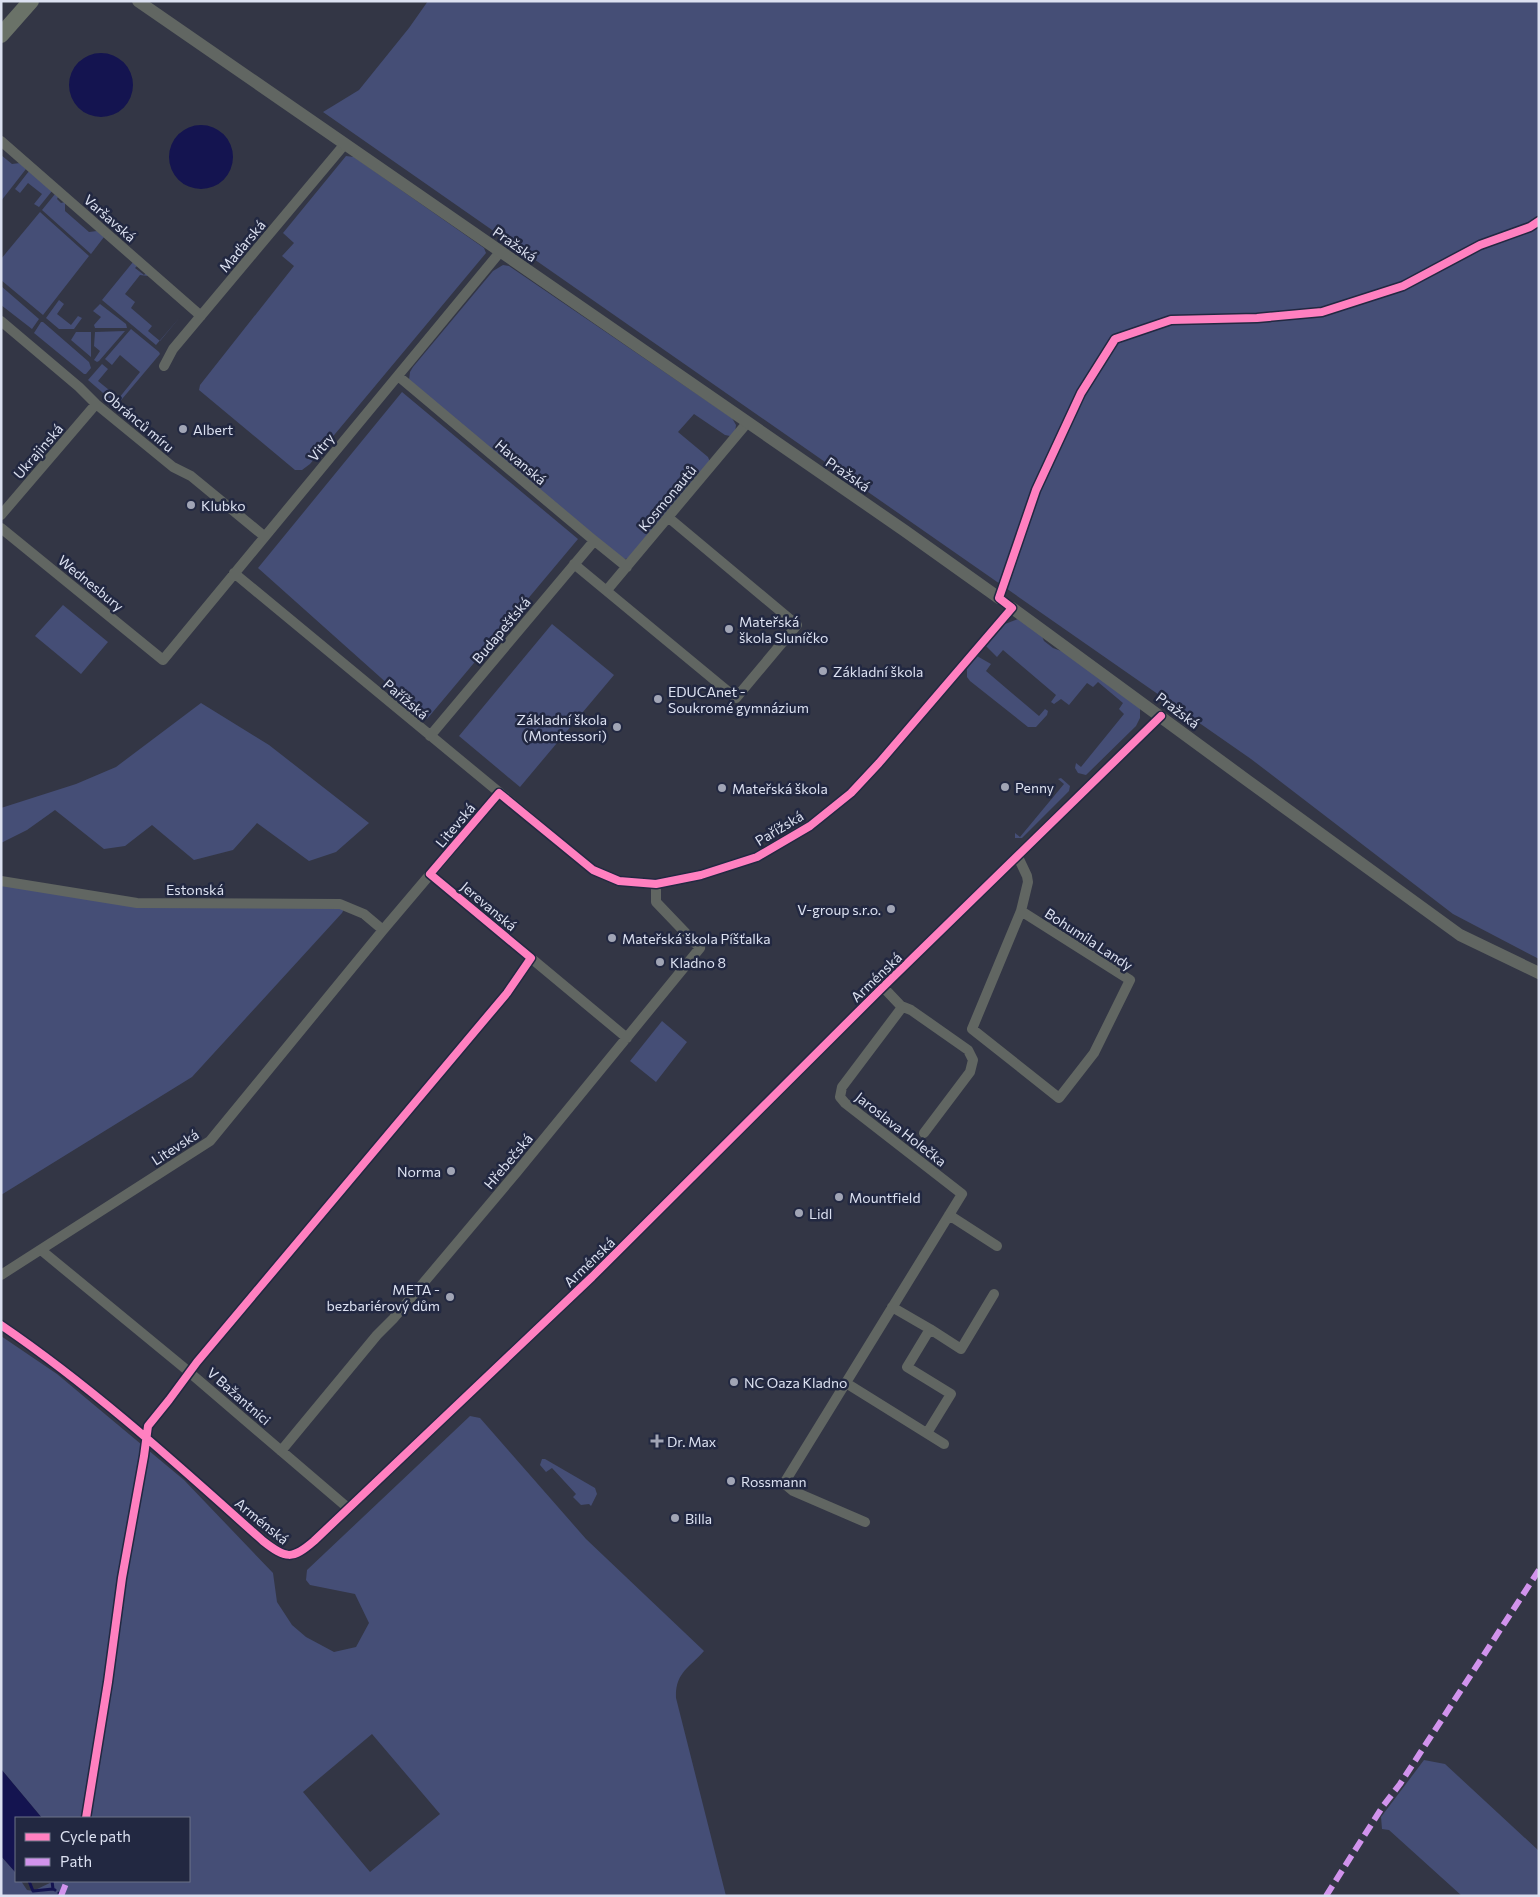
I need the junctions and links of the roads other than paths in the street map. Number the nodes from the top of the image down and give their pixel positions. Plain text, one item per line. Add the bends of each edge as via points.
1 (31, 1) edge
2 (138, 1) edge
3 (1, 35) edge
4 (1, 141) edge
5 (344, 145) junction
6 (500, 252) junction
7 (201, 316) junction
8 (1, 321) edge
9 (164, 366) dead end
10 (398, 376) junction
11 (96, 404) junction
12 (747, 423) junction
13 (1, 515) edge
14 (669, 518) junction
15 (1, 528) edge
16 (264, 536) junction
17 (594, 541) junction
18 (574, 564) junction
19 (627, 567) junction
20 (234, 573) junction
21 (607, 590) junction
22 (999, 598) joint
23 (1012, 608) junction
24 (163, 660) joint
25 (1161, 716) junction
26 (430, 736) junction
27 (499, 793) junction
28 (1018, 857) junction
29 (430, 874) junction
30 (1, 881) edge
31 (656, 884) junction
32 (1021, 911) junction
33 (383, 930) junction
34 (1539, 972) edge
35 (883, 987) junction
36 (900, 1006) junction
37 (627, 1038) junction
38 (924, 1133) dead end
39 (949, 1215) junction
40 (997, 1246) dead end
41 (41, 1250) junction
42 (1, 1275) edge
43 (994, 1294) dead end
44 (892, 1306) junction
45 (1, 1325) edge
46 (930, 1329) junction
47 (846, 1382) junction
48 (927, 1433) junction
49 (944, 1444) dead end
50 (282, 1451) junction
51 (348, 1508) junction
52 (865, 1522) dead end

1 - 3 main road
2 - 5 street, Pražská
4 - 7 street, Varšavská
5 - 6 street, Pražská
5 - 7 street, Maďarská
6 - 10 street, Vitry
6 - 12 street, Pražská
7 - 9 street, Maďarská via 172,349
8 - 11 street, Obránců míru
10 - 16 street, Vitry
10 - 17 street, Havanská
11 - 13 street, Ukrajinská
11 - 16 street, Obránců míru
12 - 14 street, Kosmonautů
12 - 22 street, Pražská
14 - 19 street, Kosmonautů
14 - 21 street via 797,626 736,698
15 - 24 street, Wednesbury
16 - 20 street, Vitry
17 - 18 street, Budapešťská
17 - 19 street, Havanská
18 - 21 street
18 - 26 street, Budapešťská
19 - 21 street, Kosmonautů
20 - 24 street, Vitry
20 - 26 street, Pařížská
22 - 23 street, Pražská
23 - 25 street, Pražská
23 - 31 street, Pařížská via 879,763 851,793 810,826 756,857 701,875
25 - 28 street, Arménská
25 - 34 street, Pražská via 1460,935
26 - 27 street, Pařížská
27 - 29 street, Litevská
27 - 31 street, Pařížská via 593,870 619,880
28 - 32 street, Bohumila Landy via 1028,882
28 - 35 street, Arménská
29 - 33 street, Litevská
29 - 37 street, Jerevanská
30 - 33 street, Estonská via 137,902 340,904 364,914
31 - 37 street, Hřebečská via 656,902 700,948
32 - 32 street, Bohumila Landy via 1130,980 1094,1053 1060,1098 972,1029
33 - 41 street, Litevská via 210,1141
35 - 36 street, Jaroslava Holečka
35 - 51 street, Arménská via 592,1278
36 - 38 street, Jaroslava Holečka via 911,1010 968,1050 973,1060 970,1072
36 - 39 street, Jaroslava Holečka via 842,1087 840,1096 962,1194
37 - 50 street, Hřebečská
39 - 40 street
39 - 44 street
41 - 42 street, Litevská
41 - 50 street, V Bažantnici
43 - 46 street via 961,1349
44 - 46 street
44 - 47 street
45 - 51 street, Arménská via 139,1431 281,1554 290,1556 302,1552
46 - 48 street via 907,1367 951,1394
47 - 48 street
47 - 52 street via 786,1480 793,1491
48 - 49 street
50 - 51 street, V Bažantnici

